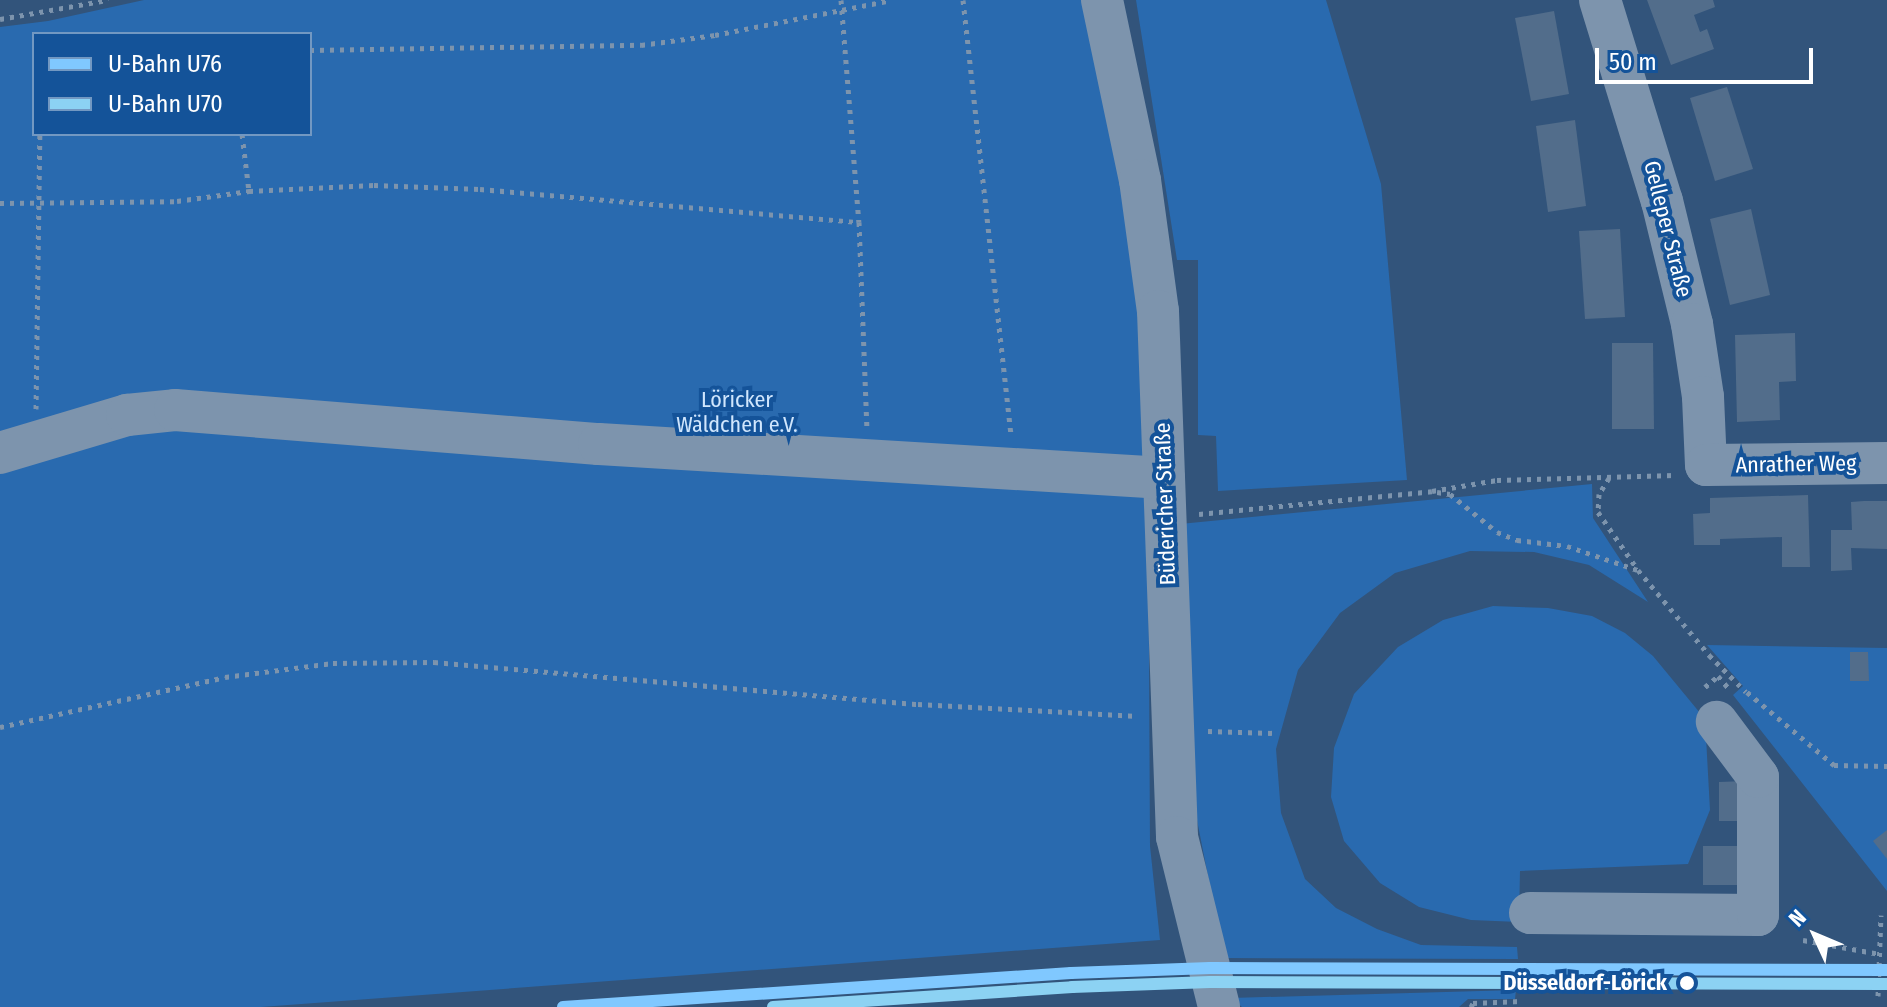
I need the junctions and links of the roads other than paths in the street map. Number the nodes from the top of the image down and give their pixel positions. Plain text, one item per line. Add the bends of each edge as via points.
1 (1102, 0) edge
2 (1600, 0) edge
3 (18, 447) edge
4 (1887, 463) edge
5 (1706, 465) joint
6 (1165, 498) junction
7 (1711, 705) road end
8 (1530, 913) dead end
9 (1219, 1007) edge

1 - 6 street, Büdericher Straße via 1140,180 1158,311
2 - 5 street, Gelleper Straße via 1659,188 1692,324
3 - 6 street via 127,415 175,410 599,444 1014,469
4 - 5 street, Anrather Weg
6 - 9 street, Büdericher Straße via 1177,837
7 - 8 street via 1758,777 1758,915

